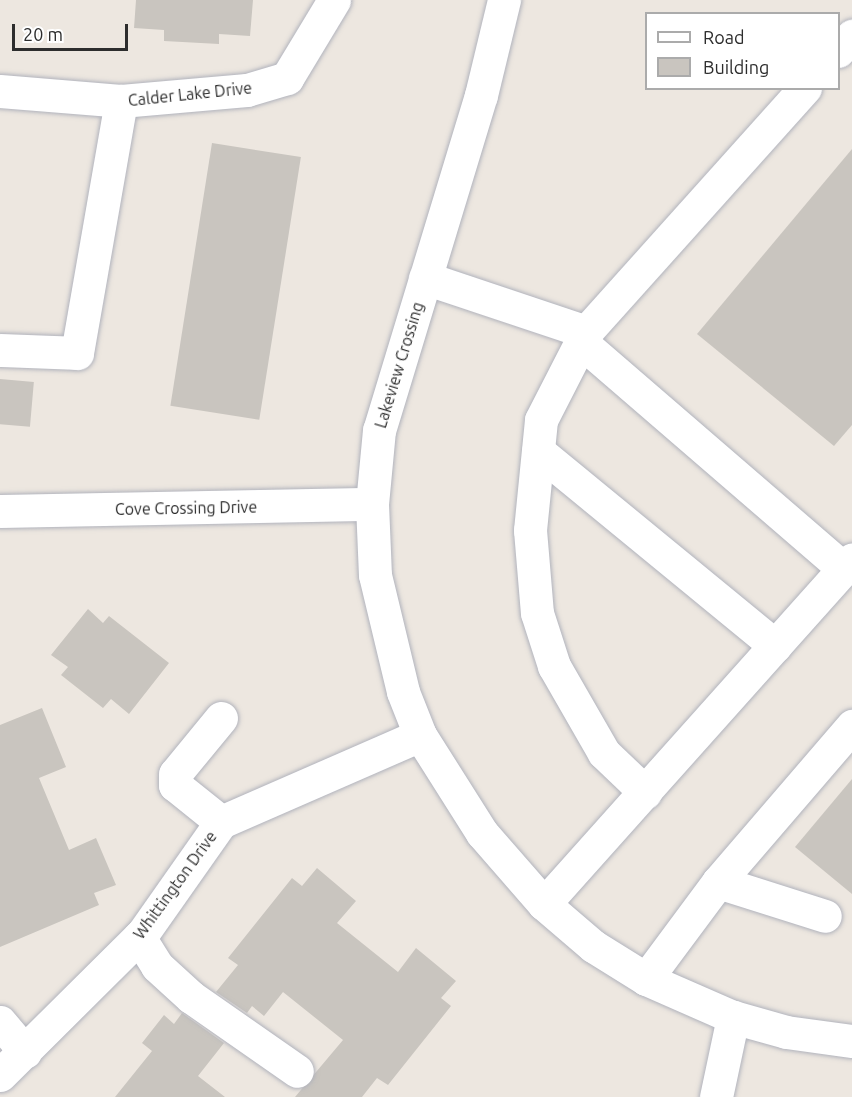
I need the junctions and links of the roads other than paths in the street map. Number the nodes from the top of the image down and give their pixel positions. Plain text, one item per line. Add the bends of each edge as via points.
1 (334, 0) edge
2 (504, 0) edge
3 (852, 36) edge
4 (840, 49) edge
5 (803, 90) edge
6 (0, 91) edge
7 (121, 101) junction
8 (425, 278) junction
9 (583, 337) junction
10 (0, 350) edge
11 (538, 451) junction
12 (372, 504) junction
13 (0, 511) edge
14 (848, 565) edge
15 (775, 646) junction
16 (221, 718) dead end
17 (852, 726) edge
18 (420, 735) junction
19 (645, 792) junction
20 (221, 822) junction
21 (718, 882) junction
22 (544, 904) junction
23 (825, 916) dead end
24 (139, 937) junction
25 (646, 979) junction
26 (733, 1017) junction
27 (0, 1022) edge
28 (852, 1041) edge
29 (25, 1052) junction
30 (297, 1071) dead end
31 (0, 1075) edge
32 (716, 1097) edge

1 - 7 street, Calder Lake Drive via 287,78 247,90
2 - 8 street, Lakeview Crossing
3 - 4 street
5 - 9 street
6 - 7 street, Calder Lake Drive
7 - 10 street via 78,353
8 - 9 street
8 - 12 street, Lakeview Crossing via 379,430
9 - 11 street via 541,420
9 - 14 street
11 - 15 street
11 - 19 street via 530,530 541,624 554,666 604,753
12 - 13 street, Cove Crossing Drive
12 - 18 street, Lakeview Crossing via 372,541 381,612
14 - 15 street
15 - 19 street
16 - 20 street via 175,774 175,785
17 - 21 street
18 - 20 street, Whittington Drive
18 - 22 street, Lakeview Crossing via 482,833
19 - 22 street
20 - 24 street, Whittington Drive
21 - 23 street
21 - 25 street
22 - 25 street, Lakeview Crossing via 593,946
24 - 29 street, Whittington Drive
24 - 30 street via 157,966 191,997
25 - 26 street, Lakeview Crossing
26 - 28 street, Lakeview Crossing via 786,1032
26 - 32 street
27 - 29 street
29 - 31 street, Whittington Drive

